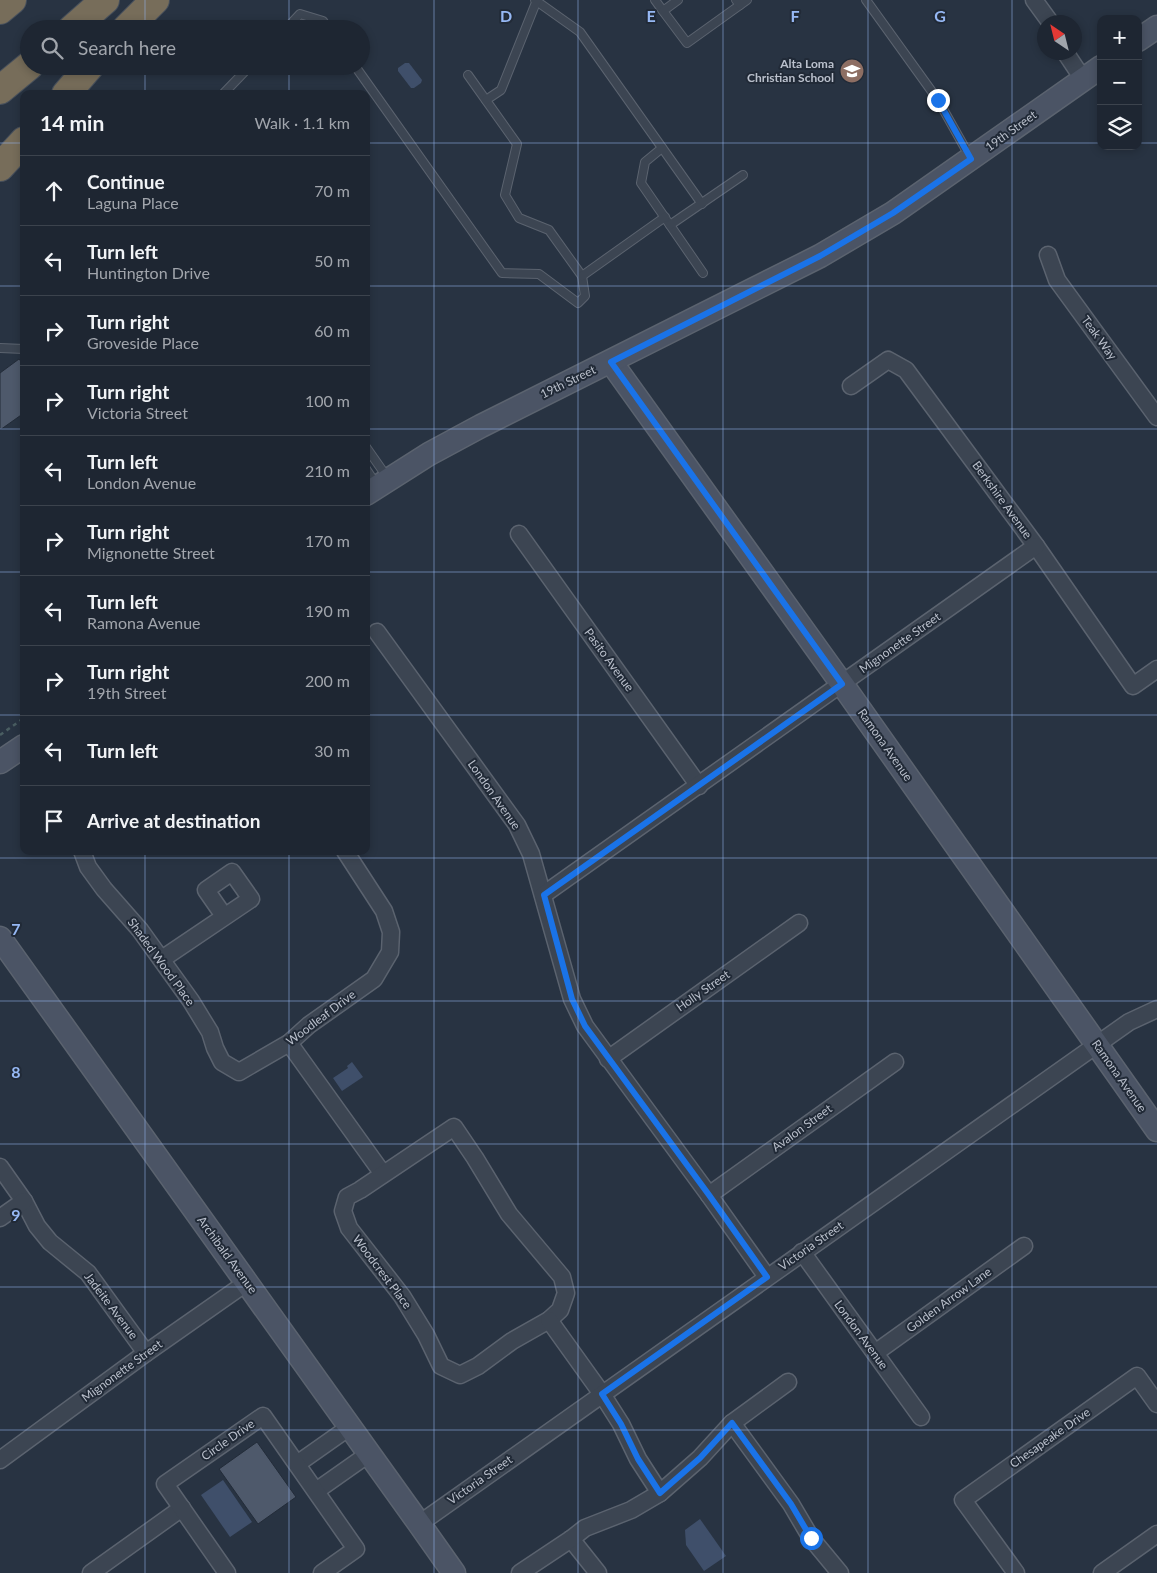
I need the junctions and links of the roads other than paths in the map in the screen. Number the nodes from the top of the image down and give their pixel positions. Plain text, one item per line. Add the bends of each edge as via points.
1 (12, 0) edge
2 (106, 0) edge
3 (155, 0) edge
4 (536, 0) edge
5 (655, 0) edge
6 (678, 0) edge
7 (866, 0) edge
8 (1038, 1) edge
9 (741, 2) edge
10 (0, 10) edge
11 (663, 11) junction
12 (1046, 15) edge
13 (83, 20) edge
14 (135, 20) edge
15 (294, 20) edge
16 (320, 20) edge
17 (1157, 27) edge
18 (1142, 37) edge
19 (1082, 59) edge
20 (1075, 60) edge
21 (20, 73) edge
22 (1092, 73) edge
23 (82, 75) edge
24 (241, 75) edge
25 (361, 75) edge
26 (468, 75) dead end
27 (0, 90) edge
28 (69, 90) edge
29 (227, 90) edge
30 (486, 100) junction
31 (20, 145) edge
32 (662, 148) junction
33 (971, 159) junction
34 (0, 167) edge
35 (743, 175) dead end
36 (702, 204) junction
37 (665, 218) junction
38 (670, 225) junction
39 (1048, 255) dead end
40 (703, 273) dead end
41 (582, 276) junction
42 (0, 348) edge
43 (20, 348) edge
44 (611, 362) junction
45 (851, 386) dead end
46 (1157, 417) edge
47 (370, 464) edge
48 (374, 482) edge
49 (519, 534) dead end
50 (1036, 546) junction
51 (377, 632) dead end
52 (1157, 669) edge
53 (842, 684) junction
54 (20, 749) edge
55 (0, 762) edge
56 (699, 786) junction
57 (84, 855) edge
58 (348, 855) edge
59 (544, 895) junction
60 (224, 916) dead end
61 (799, 923) dead end
62 (0, 938) edge
63 (162, 959) junction
64 (1157, 1008) edge
65 (290, 1042) junction
66 (1097, 1045) junction
67 (608, 1059) junction
68 (894, 1062) dead end
69 (239, 1072) joint
70 (1157, 1130) edge
71 (0, 1167) edge
72 (383, 1174) junction
73 (709, 1195) junction
74 (24, 1201) junction
75 (0, 1218) edge
76 (1024, 1246) dead end
77 (802, 1252) junction
78 (767, 1277) junction
79 (246, 1283) junction
80 (549, 1320) junction
81 (146, 1353) junction
82 (875, 1353) junction
83 (788, 1382) dead end
84 (602, 1394) junction
85 (1157, 1404) edge
86 (921, 1417) dead end
87 (732, 1423) junction
88 (351, 1426) junction
89 (370, 1453) junction
90 (0, 1460) edge
91 (297, 1464) junction
92 (316, 1491) junction
93 (660, 1493) junction
94 (182, 1508) junction
95 (419, 1524) junction
96 (1157, 1534) edge
97 (571, 1539) junction
98 (91, 1573) edge
99 (227, 1573) edge
100 (322, 1573) edge
101 (454, 1573) edge
102 (520, 1573) edge
103 (598, 1573) edge
104 (840, 1573) edge
105 (1016, 1573) edge
106 (1102, 1573) edge

1 - 10 highway
2 - 13 highway
3 - 14 highway
4 - 30 lane via 501,90
4 - 32 lane via 580,32
5 - 11 lane
6 - 11 lane
7 - 33 lane via 938,100
8 - 12 street
9 - 11 lane via 687,43
15 - 16 lane via 300,14
17 - 18 main road
19 - 22 street
20 - 22 street
21 - 27 highway
22 - 33 main road, 19th Street
23 - 28 highway
24 - 29 lane
25 - 41 lane via 502,273 538,274 577,303 585,296
26 - 30 lane
30 - 41 lane via 517,144 505,195 519,218 549,230
31 - 34 highway
32 - 36 lane
32 - 37 lane via 645,162 641,183
33 - 44 main road, 19th Street via 893,213 820,256
35 - 36 lane
36 - 38 lane
37 - 38 lane
37 - 41 lane
38 - 40 lane
39 - 46 street, Teak Way via 1057,280
42 - 43 lane
44 - 48 main road, 19th Street
44 - 53 main road, Ramona Avenue
45 - 50 street, Berkshire Avenue via 888,360 906,370
47 - 48 lane
49 - 56 street, Pasito Avenue
50 - 52 street, Berkshire Avenue via 1133,686
50 - 53 street, Mignonette Street
51 - 59 street, London Avenue via 517,825
53 - 56 street, Mignonette Street
53 - 66 main road, Ramona Avenue
54 - 55 main road
56 - 59 street, Mignonette Street
57 - 63 street, Shaded Wood Place via 94,875
58 - 65 street, Woodleaf Drive via 384,911 391,932 390,952 374,979
59 - 67 street, London Avenue via 572,999 585,1026
60 - 63 street
61 - 67 street, Holly Street
62 - 79 main road, Archibald Avenue
63 - 69 street, Shaded Wood Place via 210,1032 222,1062
64 - 66 street, Victoria Street via 1129,1022
65 - 69 street, Woodleaf Drive
65 - 72 street
66 - 70 main road, Ramona Avenue
66 - 77 street, Victoria Street
67 - 73 street, London Avenue
68 - 73 street, Avalon Street
71 - 74 street, Jadeite Avenue
72 - 80 street via 454,1127 509,1214 562,1277 566,1293 560,1310
72 - 80 street, Woodcrest Place via 347,1197 343,1211 349,1228 402,1296 441,1366 460,1375
73 - 78 street, London Avenue
74 - 75 street
74 - 81 street, Jadeite Avenue via 37,1226 50,1242 88,1273
76 - 82 street, Golden Arrow Lane
77 - 78 street, Victoria Street
77 - 82 street, London Avenue
78 - 84 street, Victoria Street
79 - 81 street, Mignonette Street
79 - 88 main road, Archibald Avenue
80 - 84 street
81 - 90 street, Mignonette Street
82 - 86 street, London Avenue
83 - 87 street
84 - 93 street
84 - 95 street, Victoria Street
85 - 105 street, Chesapeake Drive via 1137,1376 963,1500
87 - 93 street via 700,1458
87 - 104 street via 791,1504 811,1538
88 - 89 main road, Archibald Avenue
88 - 91 street
89 - 92 street
89 - 95 main road, Archibald Avenue
91 - 92 street, Circle Drive
91 - 94 street, Circle Drive via 263,1416 165,1484
92 - 100 street, Circle Drive via 356,1549
93 - 97 street via 631,1510 585,1528
94 - 98 street
94 - 99 street, Circle Drive
95 - 101 main road, Archibald Avenue
96 - 106 street
97 - 102 street
97 - 103 street

